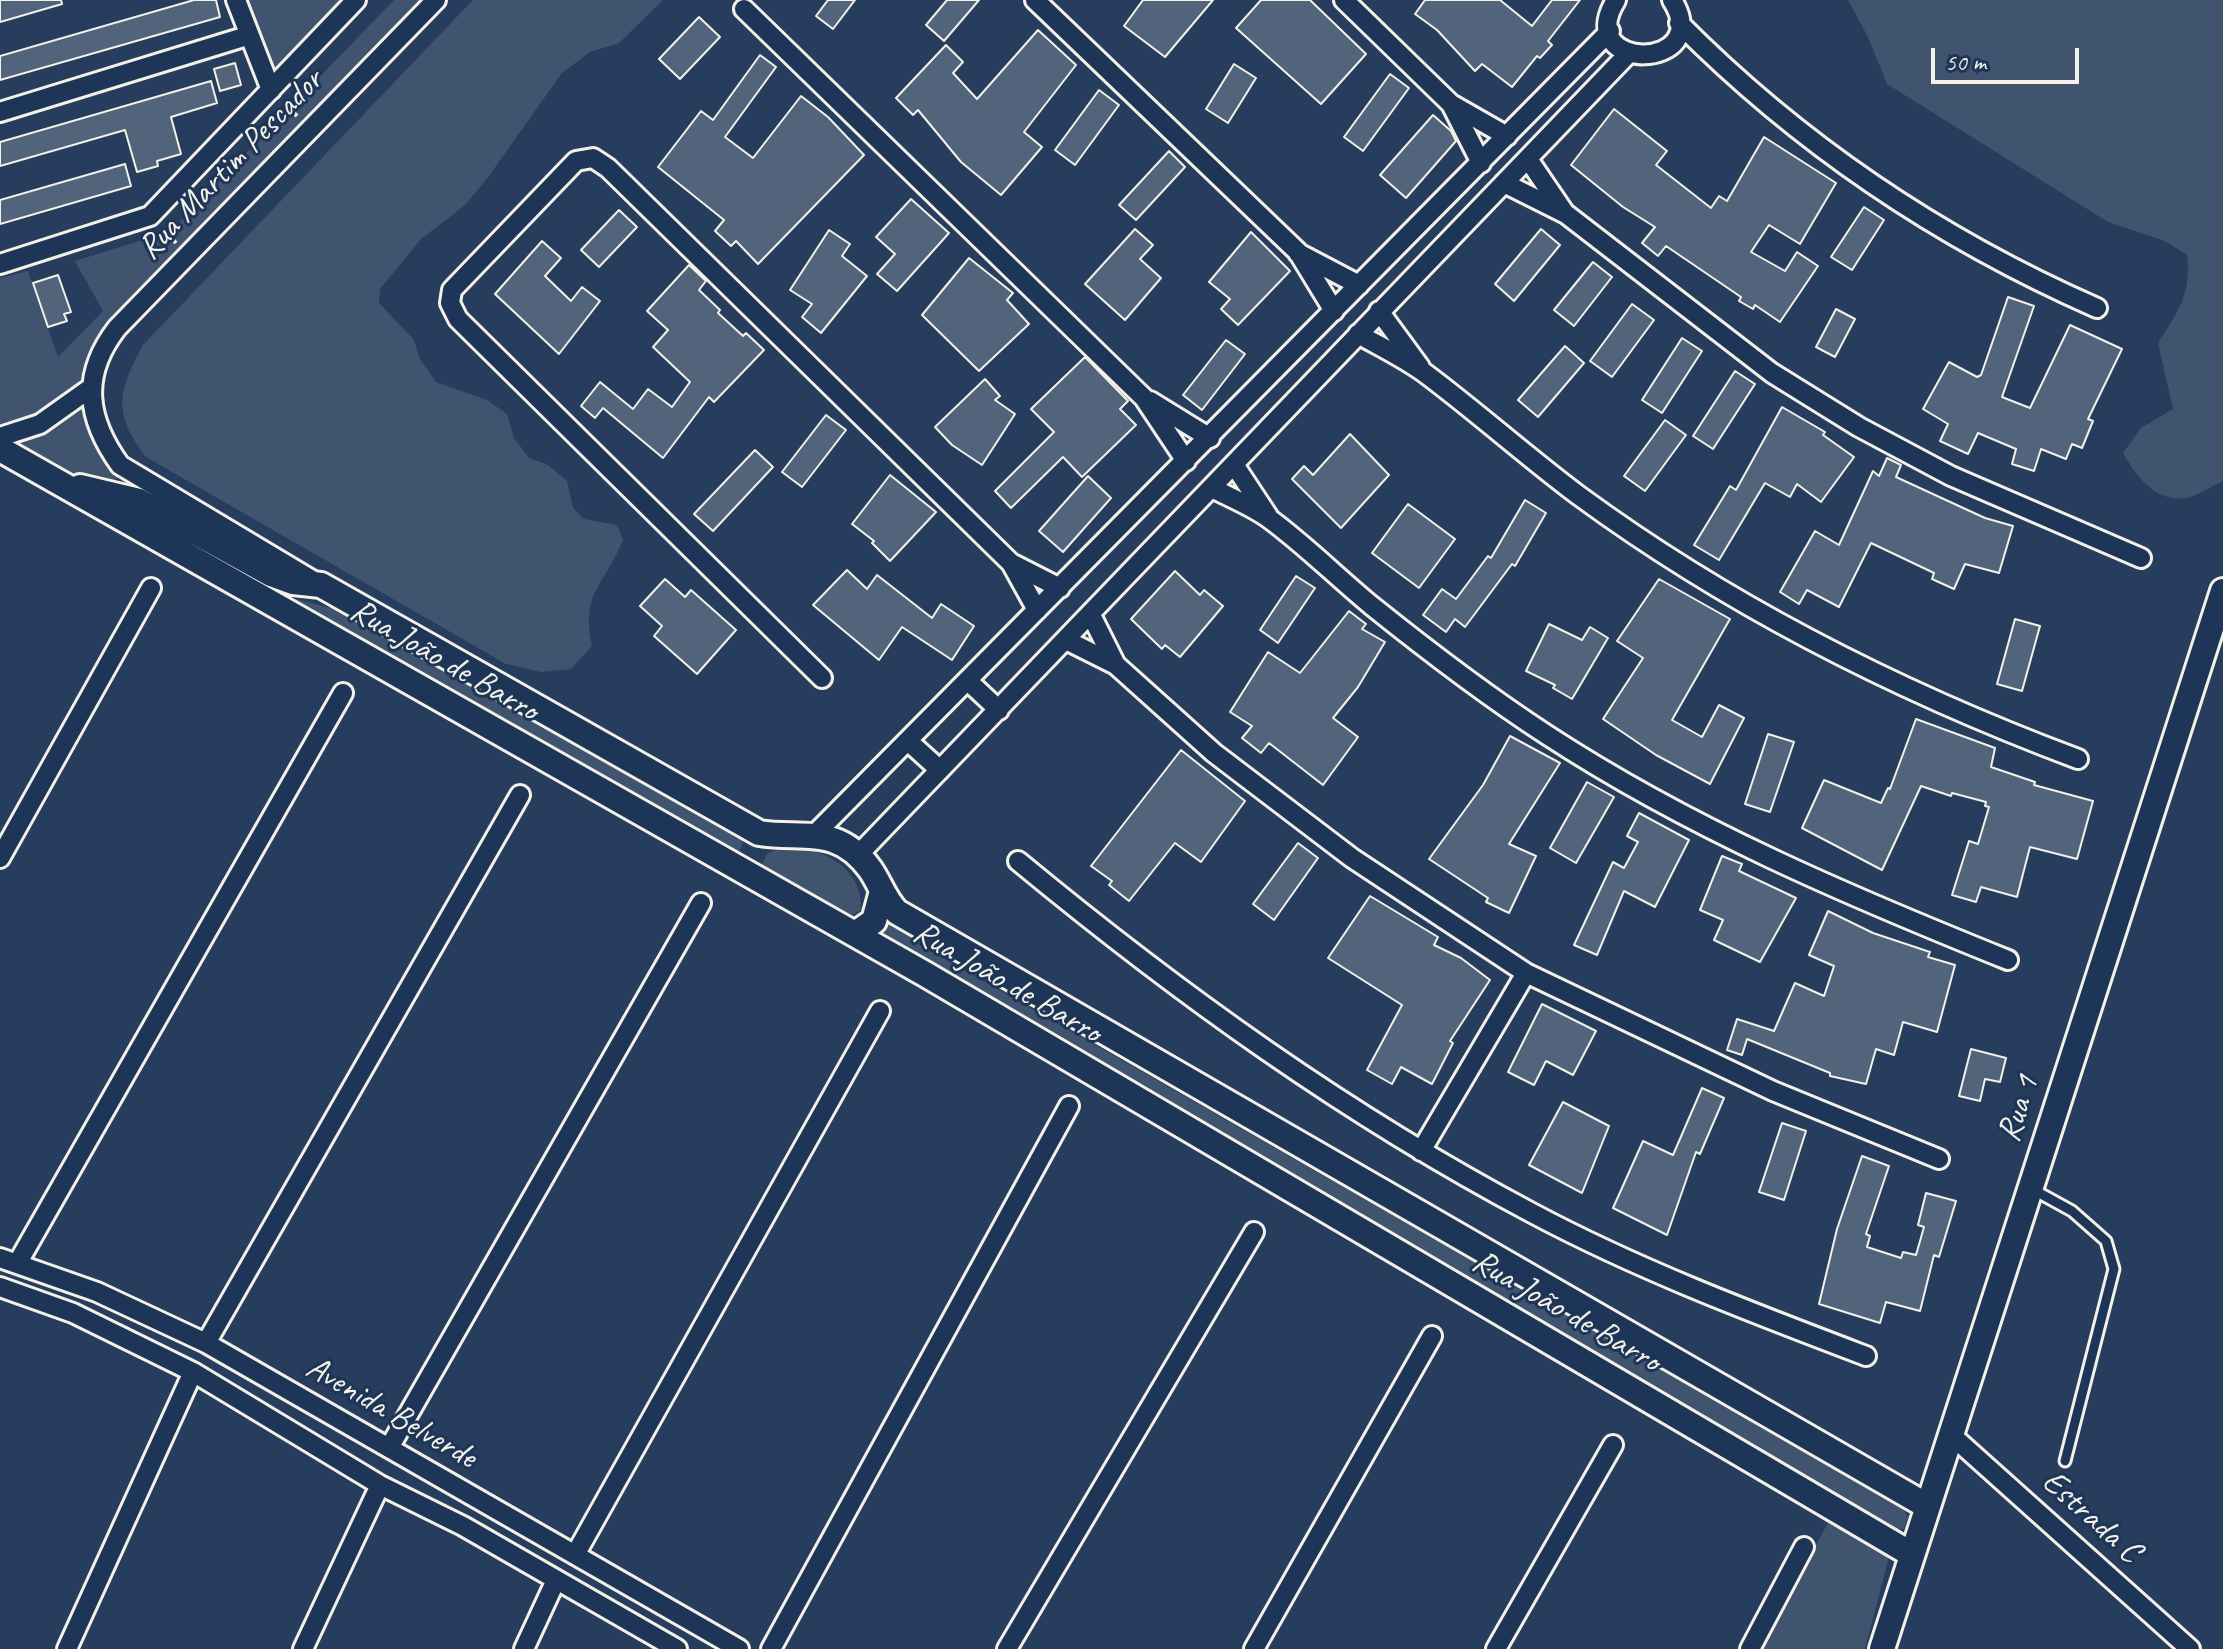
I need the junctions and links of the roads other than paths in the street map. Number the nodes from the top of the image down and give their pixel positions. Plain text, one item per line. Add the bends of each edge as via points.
1 (236, 0) edge
2 (356, 0) edge
3 (436, 0) edge
4 (1035, 0) edge
5 (1344, 0) edge
6 (1616, 0) edge
7 (1672, 0) edge
8 (744, 9) dead end
9 (1679, 23) junction
10 (1610, 31) junction
11 (247, 36) junction
12 (1672, 43) junction
13 (1629, 53) junction
14 (1728, 72) junction
15 (271, 90) junction
16 (1451, 104) junction
17 (0, 112) edge
18 (1507, 136) junction
19 (1528, 159) junction
20 (1481, 163) junction
21 (1504, 183) junction
22 (1566, 214) junction
23 (1298, 252) junction
24 (0, 264) edge
25 (1359, 285) junction
26 (2097, 308) dead end
27 (1334, 311) junction
28 (1379, 311) junction
29 (1358, 334) junction
30 (1272, 373) junction
31 (1424, 373) junction
32 (92, 387) junction
33 (1144, 398) junction
34 (1298, 398) junction
35 (0, 437) edge
36 (1210, 438) junction
37 (0, 449) edge
38 (1186, 461) junction
39 (1235, 466) junction
40 (62, 484) junction
41 (1212, 488) junction
42 (1269, 518) junction
43 (2141, 558) dead end
44 (1011, 563) junction
45 (321, 585) junction
46 (151, 588) dead end
47 (1060, 588) junction
48 (2223, 591) edge
49 (1037, 610) junction
50 (1091, 615) junction
51 (1066, 640) junction
52 (1116, 665) junction
53 (822, 678) dead end
54 (968, 681) junction
55 (343, 693) dead end
56 (999, 710) junction
57 (908, 741) junction
58 (2078, 759) dead end
59 (940, 770) junction
60 (520, 795) dead end
61 (773, 835) junction
62 (814, 835) junction
63 (858, 855) junction
64 (0, 858) edge
65 (1018, 861) dead end
66 (753, 875) junction
67 (882, 891) junction
68 (701, 903) dead end
69 (855, 934) junction
70 (2008, 960) dead end
71 (1526, 973) junction
72 (880, 1011) dead end
73 (1069, 1106) dead end
74 (1421, 1151) junction
75 (1939, 1159) dead end
76 (2029, 1188) junction
77 (1254, 1232) dead end
78 (8, 1261) edge
79 (0, 1287) edge
80 (97, 1292) junction
81 (42, 1302) junction
82 (157, 1318) junction
83 (104, 1327) junction
84 (1432, 1336) dead end
85 (206, 1343) junction
86 (1866, 1356) dead end
87 (193, 1372) junction
88 (1949, 1433) junction
89 (1613, 1445) dead end
90 (389, 1448) junction
91 (2065, 1461) dead end
92 (380, 1485) junction
93 (455, 1488) junction
94 (412, 1501) junction
95 (1927, 1506) junction
96 (518, 1523) junction
97 (463, 1526) junction
98 (1804, 1547) dead end
99 (1911, 1554) junction
100 (575, 1555) junction
101 (556, 1580) junction
102 (67, 1649) edge
103 (303, 1649) edge
104 (524, 1649) edge
105 (677, 1649) edge
106 (739, 1649) edge
107 (771, 1649) edge
108 (1007, 1649) edge
109 (1254, 1649) edge
110 (1496, 1649) edge
111 (1750, 1649) edge
112 (1882, 1649) edge
113 (2190, 1649) edge

1 - 11 street
2 - 15 street, Rua Martim Pescador
3 - 32 street, Rua Martim Pescador via 108,340
4 - 23 street
5 - 16 street
6 - 10 street
7 - 9 street
8 - 33 street
9 - 12 street
9 - 14 street
10 - 13 street
10 - 18 street
11 - 15 street
11 - 17 street
12 - 13 street via 1653,56
12 - 14 street
13 - 19 street
14 - 26 street via 1807,140 1896,202 2020,274
15 - 24 street, Rua Martim Pescador via 150,216
16 - 18 street
16 - 20 street
18 - 20 street
19 - 21 street
19 - 22 street
20 - 25 street
21 - 22 street
21 - 28 street
22 - 43 street via 1772,373 1859,427 1951,476
23 - 25 street
23 - 27 street
25 - 27 street
27 - 30 street
28 - 29 street
28 - 31 street
29 - 31 street
29 - 34 street
30 - 34 street
30 - 36 street
31 - 58 street via 1578,495 1707,583 1875,675
32 - 35 street via 40,424
32 - 45 street, Rua João de Barro via 93,417 120,465
33 - 36 street
33 - 38 street
34 - 39 street
36 - 38 street
37 - 40 street, Rua João de Barro
38 - 47 street
39 - 41 street
39 - 42 street
40 - 45 street, Rua João de Barro via 139,501 271,574
40 - 66 street, Rua João de Barro
41 - 42 street
41 - 50 street
42 - 70 street via 1375,607 1572,750 1758,853
44 - 47 street
44 - 49 street
44 - 53 street via 608,168 593,158 576,161 452,290 450,303 458,319
45 - 61 street, Rua João de Barro via 759,833
46 - 64 street
47 - 49 street
48 - 76 street, Rua 1
49 - 54 street
50 - 51 street
50 - 52 street
51 - 52 street
51 - 56 street
52 - 71 street via 1214,753 1340,849
54 - 56 street
54 - 57 street
55 - 78 street
56 - 59 street
57 - 59 street
57 - 62 street
59 - 63 street
60 - 85 street
61 - 62 street, Rua João de Barro
61 - 66 street via 756,851
62 - 63 street, Rua João de Barro
63 - 67 street, Rua João de Barro
65 - 74 street via 1226,1025
66 - 69 street, Rua João de Barro
67 - 69 street via 874,921
67 - 95 street, Rua João de Barro via 897,912
68 - 90 street
69 - 99 street, Rua João de Barro
71 - 74 street
71 - 75 street via 1735,1074
72 - 100 street
73 - 107 street
74 - 86 street via 1649,1269
76 - 88 street, Rua 1
76 - 91 lane via 2072,1211 2106,1241 2114,1269
77 - 108 street
78 - 80 street, Avenida Belverde
79 - 81 street, Avenida Belverde
80 - 81 street via 93,1304 84,1309
80 - 82 street, Avenida Belverde
81 - 83 street, Avenida Belverde
82 - 83 street via 130,1318
82 - 85 street, Avenida Belverde
83 - 87 street, Avenida Belverde
84 - 109 street
85 - 90 street, Avenida Belverde
87 - 92 street, Avenida Belverde
87 - 102 street
88 - 95 street, Rua 1
88 - 113 street, Estrada C
89 - 110 street
90 - 93 street, Avenida Belverde
92 - 94 street, Avenida Belverde
92 - 103 street
93 - 94 street via 451,1503 443,1506
93 - 96 street, Avenida Belverde
94 - 97 street, Avenida Belverde
95 - 99 street, Rua 1
96 - 97 street via 487,1518
96 - 100 street, Avenida Belverde
97 - 101 street, Avenida Belverde
98 - 111 street
99 - 112 street, Rua 1
100 - 106 street, Avenida Belverde
101 - 104 street
101 - 105 street, Avenida Belverde

